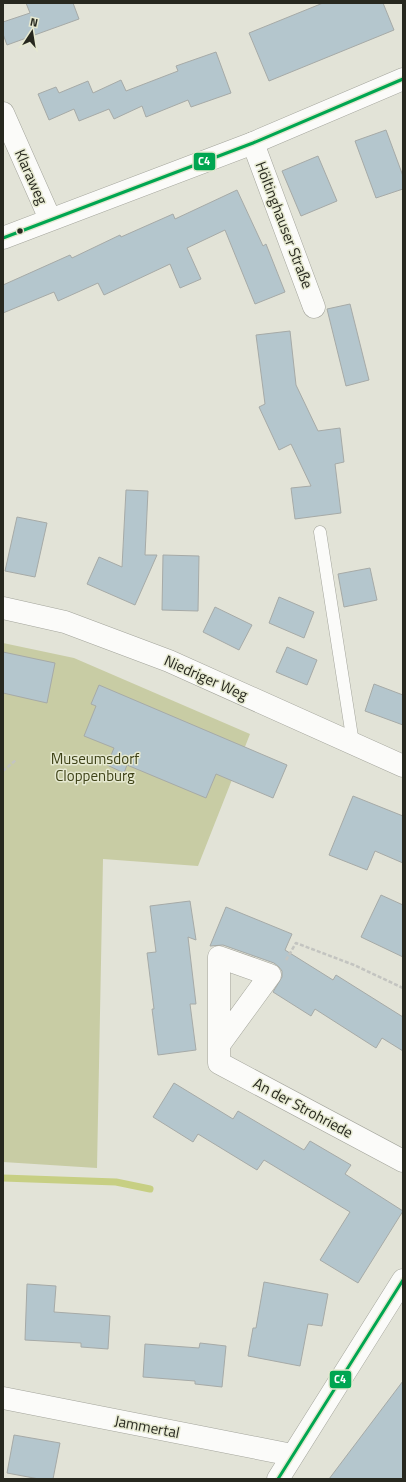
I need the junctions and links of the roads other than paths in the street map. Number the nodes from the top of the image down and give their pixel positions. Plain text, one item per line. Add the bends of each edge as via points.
1 (403, 79) edge
2 (3, 113) edge
3 (253, 143) junction
4 (50, 219) junction
5 (3, 238) edge
6 (314, 307) dead end
7 (320, 532) dead end
8 (3, 608) edge
9 (353, 743) junction
10 (403, 766) edge
11 (219, 1044) junction
12 (403, 1161) edge
13 (403, 1280) edge
14 (3, 1398) edge
15 (292, 1455) junction
16 (278, 1479) edge

1 - 3 street, Höltinghauser Straße
2 - 4 street, Klaraweg
3 - 4 street, Höltinghauser Straße
3 - 6 street, Höltinghauser Straße
4 - 5 street, Höltinghauser Straße
7 - 9 lane
8 - 9 street, Niedriger Weg via 65,622 169,660
9 - 10 street, Niedriger Weg
11 - 11 street, An der Strohriede via 219,957 270,975
11 - 12 street, An der Strohriede via 219,1063
13 - 15 street
14 - 15 street, Jammertal
15 - 16 street

